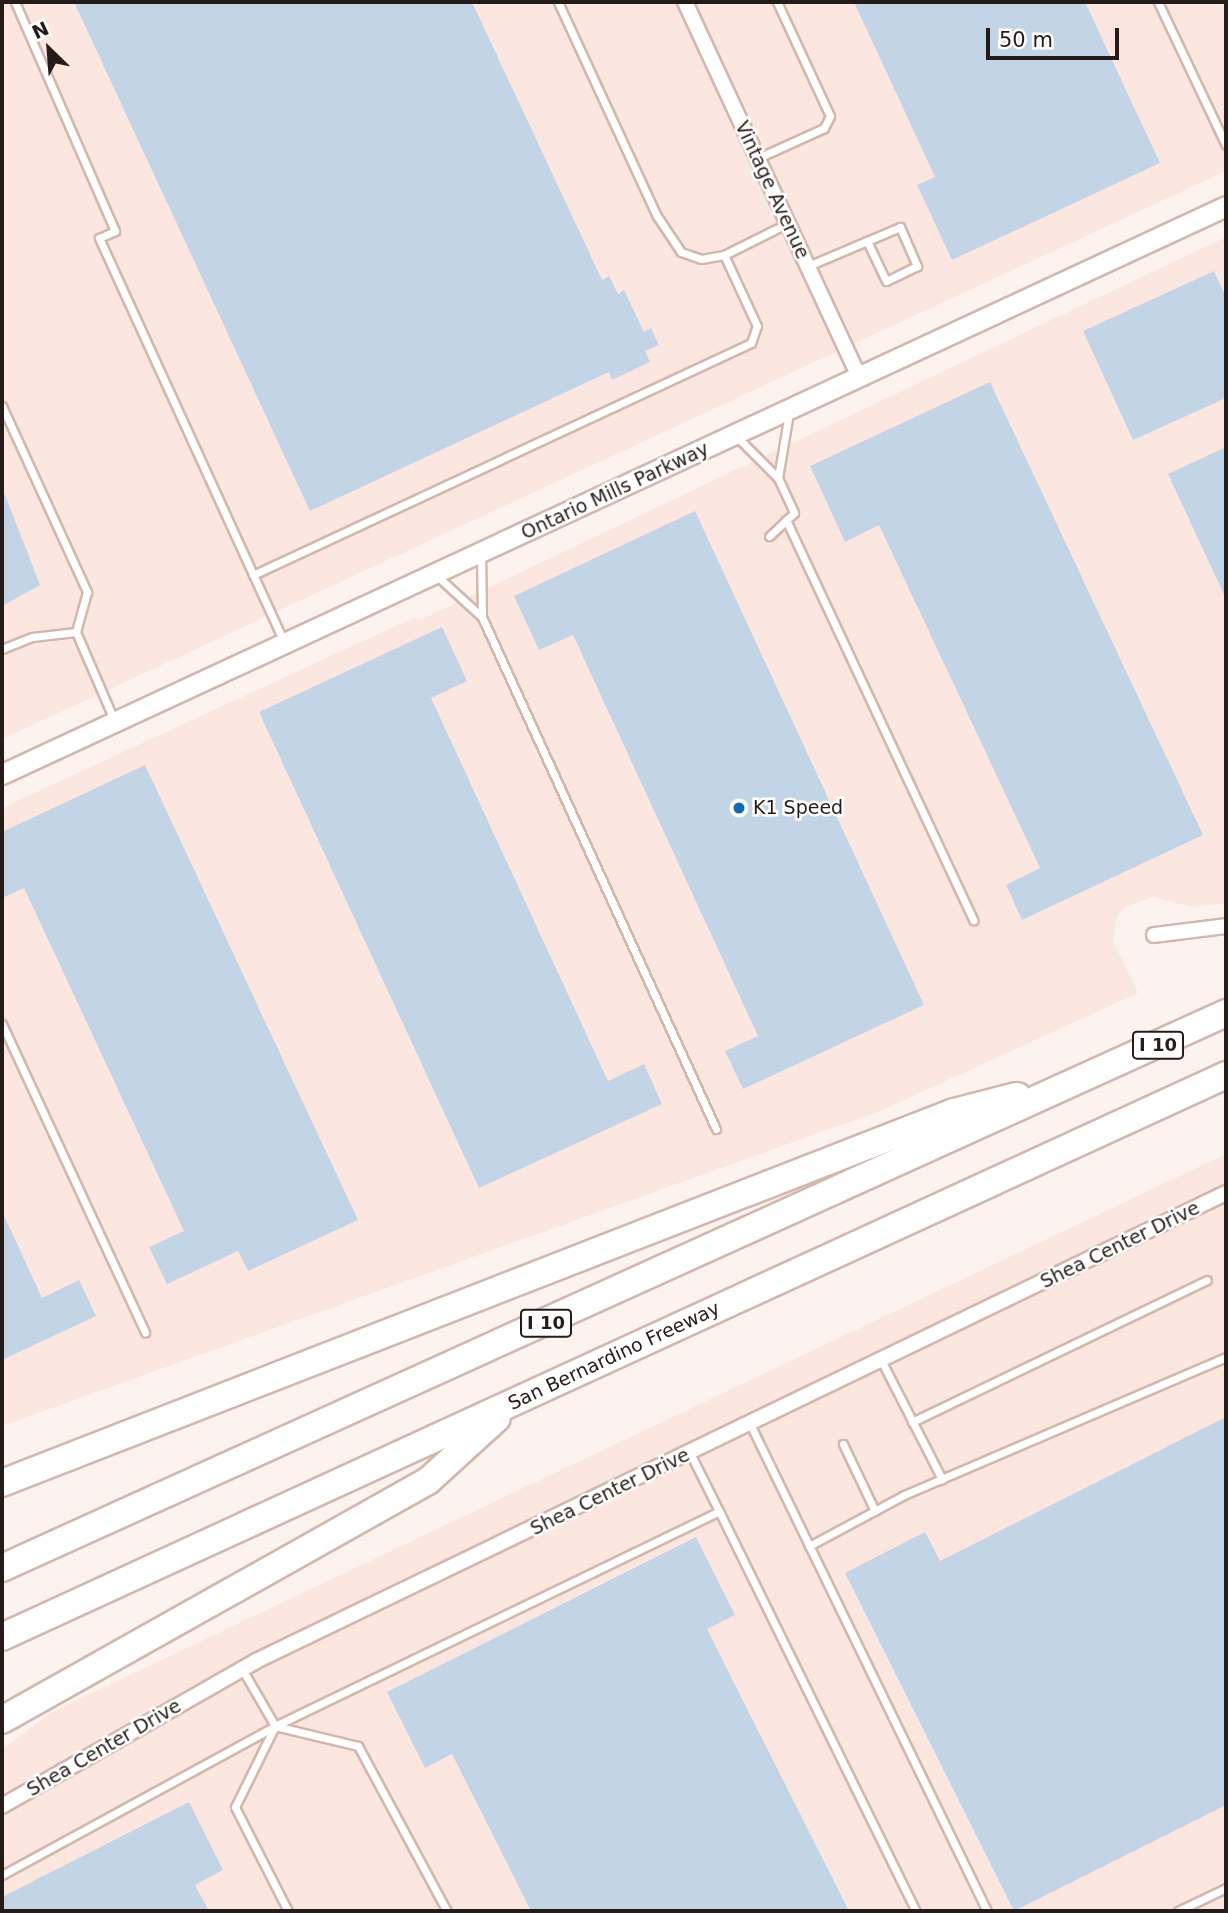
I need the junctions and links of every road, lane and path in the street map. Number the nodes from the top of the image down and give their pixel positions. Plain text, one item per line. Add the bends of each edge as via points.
1 (15, 2) edge
2 (558, 2) edge
3 (685, 2) edge
4 (777, 2) edge
5 (1158, 2) edge
6 (1226, 145) edge
7 (758, 158) junction
8 (1226, 206) edge
9 (788, 223) junction
10 (867, 241) junction
11 (724, 255) junction
12 (808, 267) junction
13 (859, 377) junction
14 (2, 406) edge
15 (789, 410) junction
16 (735, 435) junction
17 (778, 478) junction
18 (786, 520) junction
19 (769, 536) dead end
20 (481, 553) junction
21 (434, 574) junction
22 (253, 575) junction
23 (482, 617) junction
24 (76, 632) junction
25 (284, 644) junction
26 (2, 649) edge
27 (115, 722) junction
28 (2, 774) edge
29 (973, 920) dead end
30 (1226, 926) edge
31 (1154, 935) dead end
32 (1226, 1013) edge
33 (2, 1024) edge
34 (1226, 1075) edge
35 (1089, 1077) junction
36 (716, 1129) dead end
37 (1226, 1193) edge
38 (1207, 1280) dead end
39 (145, 1332) dead end
40 (1226, 1357) edge
41 (881, 1360) junction
42 (516, 1401) junction
43 (912, 1422) junction
44 (750, 1424) junction
45 (843, 1444) dead end
46 (690, 1453) junction
47 (942, 1479) junction
48 (2, 1481) edge
49 (719, 1511) junction
50 (875, 1511) junction
51 (809, 1546) junction
52 (2, 1568) edge
53 (2, 1637) edge
54 (242, 1669) junction
55 (2, 1720) edge
56 (275, 1726) junction
57 (2, 1806) edge
58 (2, 1875) edge
59 (1226, 1888) edge
60 (288, 1911) edge
61 (447, 1911) edge
62 (916, 1911) edge
63 (987, 1911) edge
64 (1178, 1911) edge

1 - 22 lane via 115,231 99,238
2 - 11 lane via 663,225 681,252 701,259
3 - 7 street, Vintage Avenue
4 - 7 lane via 830,116 824,128
5 - 6 lane
7 - 9 street, Vintage Avenue
8 - 13 main road, Ontario Mills Parkway
9 - 11 lane
9 - 12 street, Vintage Avenue
10 - 10 lane via 900,227 917,266 886,281
10 - 12 lane
11 - 22 lane via 757,327 751,343
12 - 13 street, Vintage Avenue
13 - 15 main road, Ontario Mills Parkway
14 - 24 lane via 87,592
15 - 16 main road, Ontario Mills Parkway
15 - 17 lane
16 - 17 lane
16 - 20 main road, Ontario Mills Parkway
17 - 18 lane via 794,513
18 - 19 lane
18 - 29 lane
20 - 21 main road, Ontario Mills Parkway
20 - 23 lane
21 - 23 lane
21 - 25 main road, Ontario Mills Parkway
22 - 25 lane
23 - 36 lane
24 - 26 lane via 32,637
24 - 27 lane
25 - 27 main road, Ontario Mills Parkway
27 - 28 main road, Ontario Mills Parkway
30 - 31 street
32 - 35 highway, I 10
33 - 39 lane
34 - 42 highway, San Bernardino Freeway
35 - 48 highway via 954,1112
35 - 52 highway, I 10
37 - 41 street, Shea Center Drive
38 - 43 lane
40 - 47 lane
41 - 43 lane
41 - 44 street, Shea Center Drive
42 - 53 highway, San Bernardino Freeway
42 - 55 highway via 428,1481
43 - 47 lane
44 - 46 street, Shea Center Drive
44 - 51 lane
45 - 50 lane
46 - 49 lane
46 - 54 street, Shea Center Drive
47 - 50 lane
49 - 56 lane
49 - 62 lane
50 - 51 lane
51 - 63 lane
54 - 56 lane
54 - 57 street, Shea Center Drive
56 - 58 lane
56 - 60 lane via 235,1807
56 - 61 lane via 358,1745
59 - 64 lane

